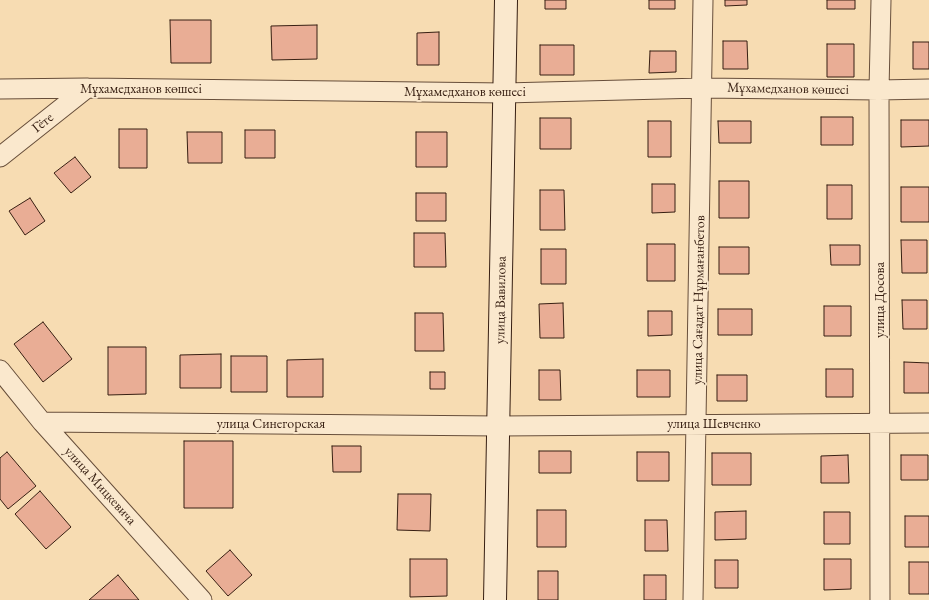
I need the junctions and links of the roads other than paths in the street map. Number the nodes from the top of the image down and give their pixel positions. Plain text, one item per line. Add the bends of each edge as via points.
1 (506, 0) edge
2 (703, 0) edge
3 (881, 0) edge
4 (87, 88) junction
5 (702, 88) junction
6 (0, 89) edge
7 (929, 89) edge
8 (879, 90) junction
9 (505, 92) junction
10 (0, 158) edge
11 (0, 370) edge
12 (42, 422) junction
13 (881, 423) junction
14 (929, 423) edge
15 (697, 424) junction
16 (499, 426) junction
17 (202, 600) edge
18 (496, 600) edge
19 (693, 600) edge
20 (880, 600) edge

1 - 9 street, улица Вавилова
2 - 5 street, улица Сағадат Нұрмағанбетов
3 - 8 street, улица Досова
4 - 6 street, Мұхамедханов көшесі
4 - 9 street, Мұхамедханов көшесі
4 - 10 street, Гёте
5 - 8 street, Мұхамедханов көшесі
5 - 9 street, Мұхамедханов көшесі
5 - 15 street, улица Сағадат Нұрмағанбетов
7 - 8 street, Мұхамедханов көшесі
8 - 13 street, улица Досова
9 - 16 street, улица Вавилова
11 - 12 street, улица Мицкевича
12 - 16 street, улица Синегорская
12 - 17 street, улица Мицкевича
13 - 14 street, улица Шевченко
13 - 15 street, улица Шевченко
13 - 20 street, улица Досова
15 - 16 street, улица Шевченко
15 - 19 street, улица Сағадат Нұрмағанбетов
16 - 18 street, улица Вавилова

